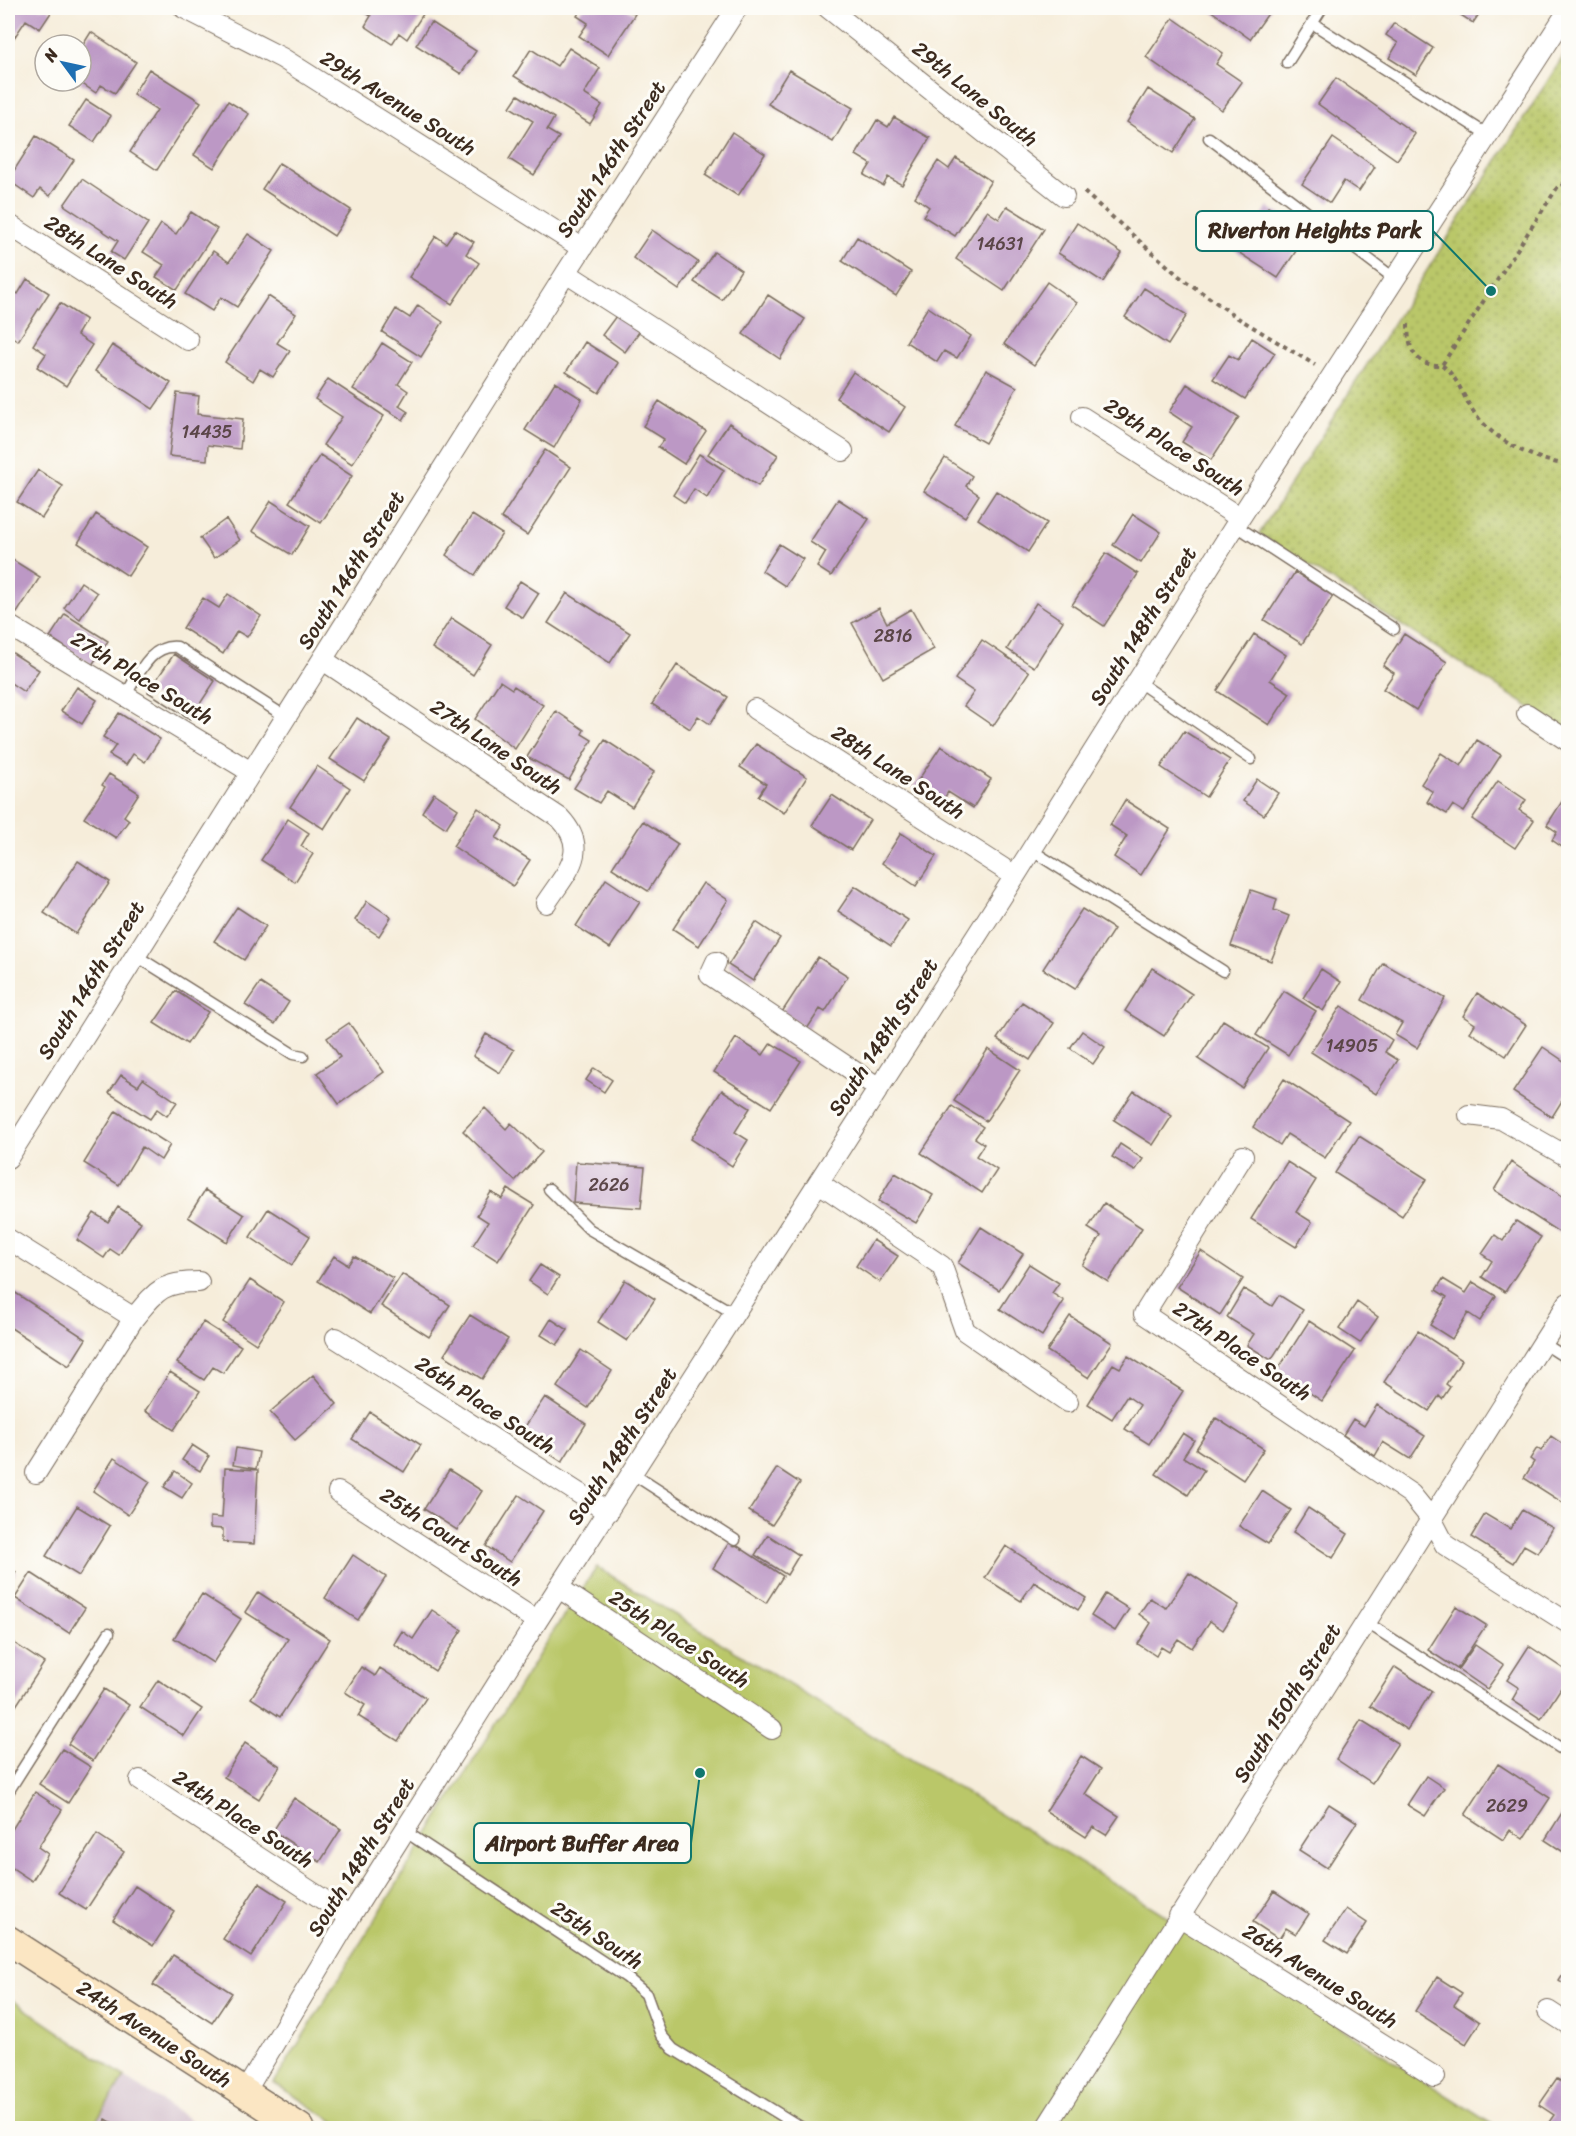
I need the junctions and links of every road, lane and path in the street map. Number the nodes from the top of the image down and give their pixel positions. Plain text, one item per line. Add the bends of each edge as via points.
1 (184, 8) edge
2 (737, 8) edge
3 (828, 8) edge
4 (1322, 8) edge
5 (1569, 11) edge
6 (1312, 23) junction
7 (1287, 63) dead end
8 (1488, 135) junction
9 (1209, 138) dead end
10 (1569, 183) edge
11 (1064, 196) dead end
12 (8, 224) edge
13 (582, 248) junction
14 (566, 273) junction
15 (1395, 279) junction
16 (1408, 324) dead end
17 (188, 340) dead end
18 (1443, 365) junction
19 (1082, 417) dead end
20 (843, 451) dead end
21 (1569, 465) edge
22 (1238, 522) junction
23 (8, 625) edge
24 (1394, 629) dead end
25 (323, 660) junction
26 (1137, 681) junction
27 (124, 696) junction
28 (755, 709) dead end
29 (1527, 714) dead end
30 (286, 717) junction
31 (1569, 741) edge
32 (1251, 759) dead end
33 (251, 772) junction
34 (1031, 850) junction
35 (1015, 876) junction
36 (546, 903) dead end
37 (135, 955) junction
38 (716, 962) dead end
39 (1223, 971) dead end
40 (303, 1056) dead end
41 (879, 1088) junction
42 (1469, 1115) dead end
43 (9, 1151) edge
44 (1243, 1156) dead end
45 (1569, 1157) edge
46 (819, 1183) junction
47 (549, 1189) dead end
48 (8, 1239) edge
49 (199, 1282) dead end
50 (1569, 1303) edge
51 (735, 1314) junction
52 (134, 1318) junction
53 (336, 1338) dead end
54 (1543, 1343) junction
55 (1569, 1359) edge
56 (1068, 1402) dead end
57 (36, 1473) dead end
58 (633, 1474) junction
59 (338, 1492) dead end
60 (608, 1512) junction
61 (1432, 1520) junction
62 (735, 1540) dead end
63 (559, 1588) junction
64 (537, 1621) junction
65 (1366, 1622) junction
66 (1569, 1623) edge
67 (109, 1633) dead end
68 (772, 1729) dead end
69 (1569, 1753) edge
70 (140, 1780) dead end
71 (8, 1792) edge
72 (406, 1832) junction
73 (1179, 1916) junction
74 (350, 1917) junction
75 (8, 1940) edge
76 (1548, 2011) dead end
77 (1569, 2024) edge
78 (1434, 2077) dead end
79 (245, 2092) junction
80 (300, 2128) edge
81 (802, 2128) edge
82 (1046, 2128) edge

1 - 13 street, 29th Avenue South via 282,58
2 - 13 street, South 146th Street
3 - 11 street, 29th Lane South
4 - 6 lane
5 - 8 street, South 148th Street
6 - 7 lane
6 - 8 lane
8 - 15 street, South 148th Street
9 - 15 lane
10 - 18 path via 1559,185
12 - 17 street, 28th Lane South
13 - 14 street, South 146th Street
14 - 20 street
14 - 25 street, South 146th Street
15 - 22 street, South 148th Street
16 - 18 path via 1415,356 1429,365
18 - 21 path via 1453,373 1473,411 1493,432 1521,452
19 - 22 street, 29th Place South
22 - 24 lane
22 - 26 street, South 148th Street
23 - 27 street, 27th Place South
25 - 30 street, South 146th Street
25 - 36 street, 27th Lane South via 560,818 573,832 576,845 572,863
26 - 32 lane
26 - 34 street, South 148th Street
27 - 30 lane via 153,653 168,646 177,647
27 - 33 street, 27th Place South
28 - 35 street, 28th Lane South
29 - 31 street
30 - 33 street, South 146th Street
33 - 37 street, South 146th Street
34 - 35 street, South 148th Street
34 - 39 lane
35 - 41 street, South 148th Street
37 - 40 lane via 293,1054
37 - 43 street, South 146th Street
38 - 41 street via 710,975
41 - 46 street, South 148th Street
42 - 45 street via 1501,1119
44 - 61 street, 27th Place South via 1144,1314 1411,1494
46 - 51 street, South 148th Street
46 - 56 street via 942,1266 965,1331
47 - 51 lane via 588,1229
48 - 52 street
49 - 52 street via 173,1282 150,1298
50 - 54 street, South 150th Street
51 - 58 street, South 148th Street
52 - 57 street
53 - 60 street, 26th Place South
54 - 55 lane
54 - 61 street, South 150th Street
58 - 60 street, South 148th Street
58 - 62 lane
59 - 64 street, 25th Court South
60 - 63 street, South 148th Street
61 - 65 street, South 150th Street
61 - 66 street via 1445,1545
63 - 64 street, South 148th Street
63 - 68 street, 25th Place South
64 - 72 street, South 148th Street
65 - 69 lane
65 - 73 street, South 150th Street
67 - 71 lane
70 - 74 street, 24th Place South
72 - 74 street, South 148th Street
72 - 81 lane, 25th South via 626,1977 646,1994 661,2035 673,2049
73 - 78 street, 26th Avenue South
73 - 82 street, South 150th Street
74 - 79 street, South 148th Street
75 - 79 street, 24th Avenue South
76 - 77 street
79 - 80 street, 24th Avenue South

